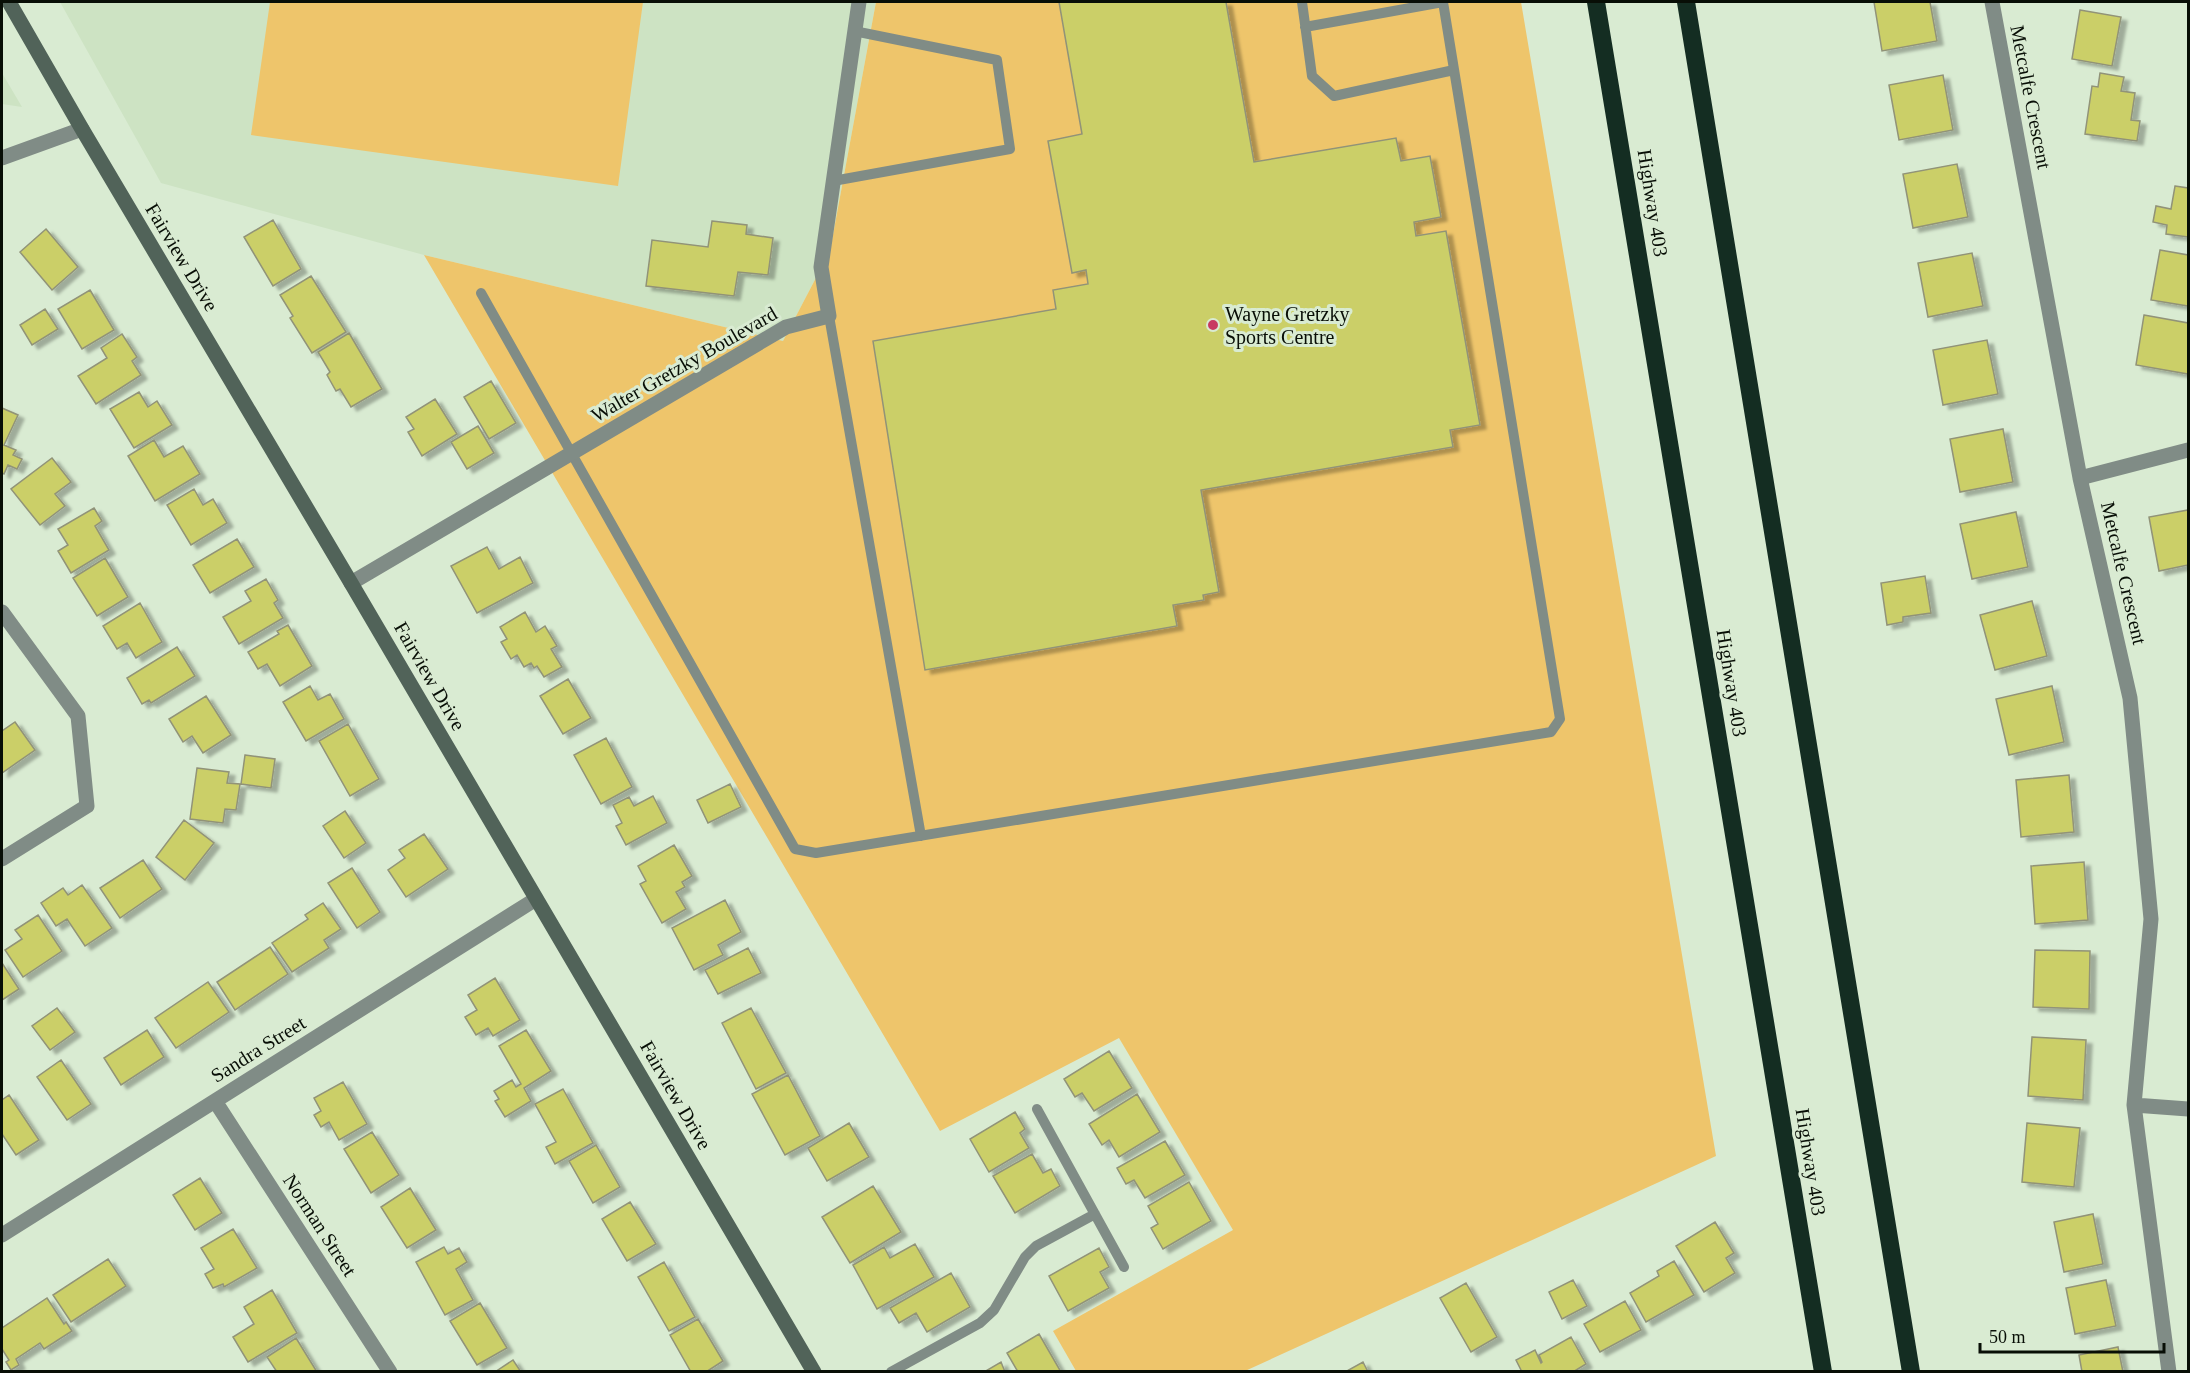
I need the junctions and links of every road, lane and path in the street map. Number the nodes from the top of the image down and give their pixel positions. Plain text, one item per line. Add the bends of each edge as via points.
1 (9, 2) edge
2 (859, 2) edge
3 (1302, 2) edge
4 (1443, 2) edge
5 (1596, 2) edge
6 (1686, 2) edge
7 (1992, 2) edge
8 (1305, 27) junction
9 (854, 32) junction
10 (1454, 70) junction
11 (82, 129) junction
12 (2, 158) edge
13 (833, 181) junction
14 (481, 293) dead end
15 (829, 316) junction
16 (2188, 450) edge
17 (572, 453) junction
18 (2080, 478) junction
19 (351, 583) junction
20 (2, 612) edge
21 (921, 836) junction
22 (2, 859) edge
23 (536, 899) junction
24 (214, 1101) junction
25 (2134, 1105) junction
26 (1037, 1109) dead end
27 (2188, 1109) edge
28 (1095, 1214) junction
29 (2, 1236) edge
30 (1124, 1267) dead end
31 (390, 1371) edge
32 (814, 1371) edge
33 (891, 1371) edge
34 (1823, 1371) edge
35 (1911, 1371) edge
36 (2169, 1371) edge

1 - 11 main road, Fairview Drive
2 - 9 street
3 - 8 lane
4 - 8 lane
4 - 10 lane
5 - 34 highway, Highway 403
6 - 35 highway
7 - 18 street, Metcalfe Crescent
8 - 10 lane via 1312,76 1334,96
9 - 13 street
9 - 13 lane via 997,60 1010,149
10 - 21 lane via 1560,719 1551,732
11 - 12 street
11 - 19 main road, Fairview Drive
13 - 15 street via 821,267
14 - 17 lane
15 - 17 street, Walter Gretzky Boulevard via 786,327
15 - 21 lane
16 - 18 street
17 - 19 street, Walter Gretzky Boulevard
17 - 21 lane via 795,849 816,853
18 - 25 street, Metcalfe Crescent via 2130,698 2151,919
19 - 23 main road, Fairview Drive
20 - 22 street via 78,716 87,806
23 - 24 street, Sandra Street
23 - 32 main road, Fairview Drive
24 - 29 street, Sandra Street
24 - 31 street, Norman Street
25 - 27 street
25 - 36 street, Metcalfe Crescent
26 - 28 lane
28 - 30 lane
28 - 33 lane via 1036,1246 1025,1257 994,1310 980,1323

